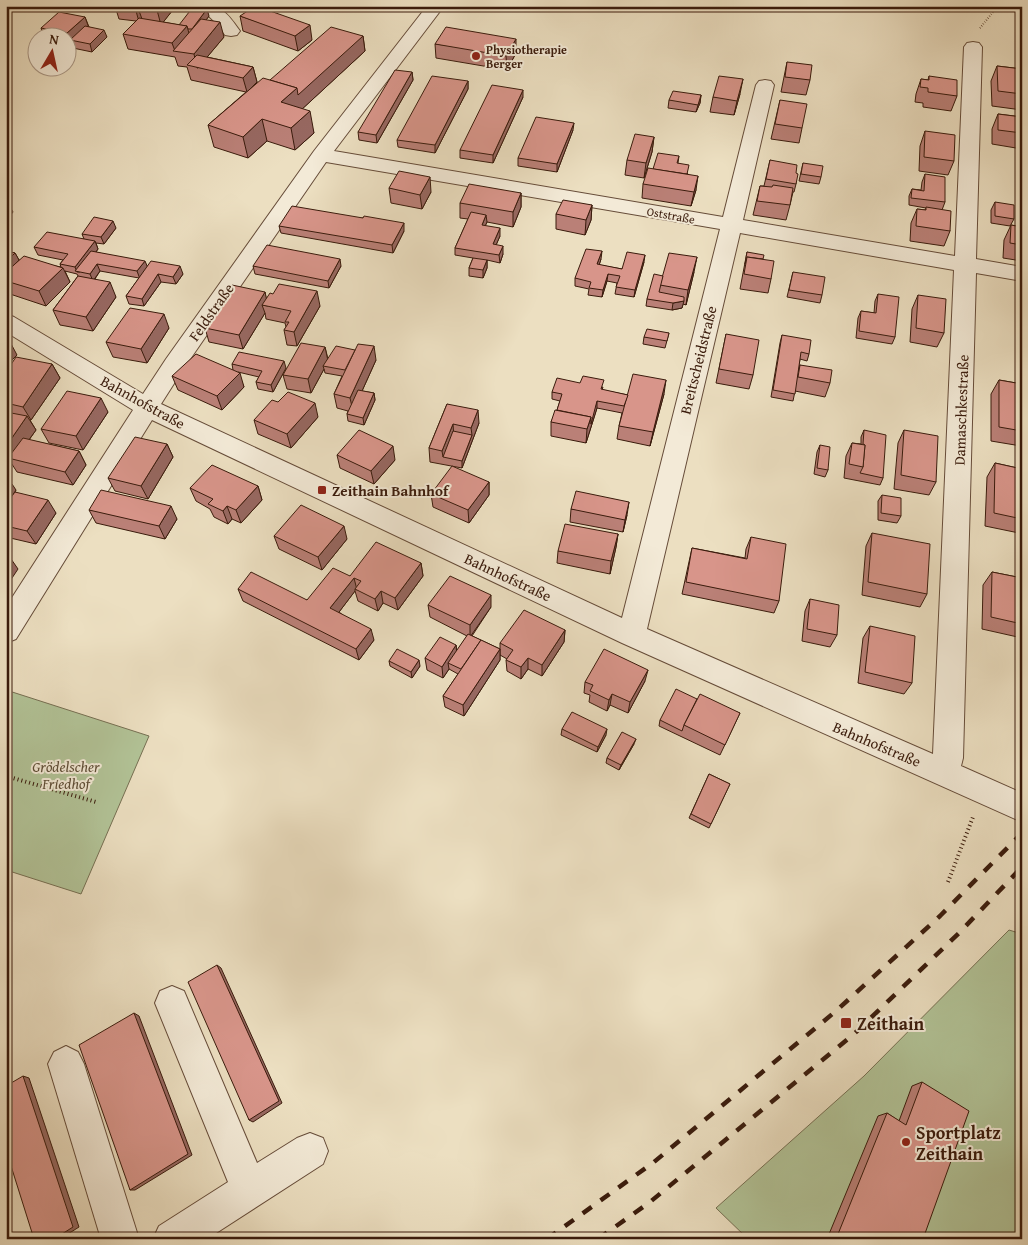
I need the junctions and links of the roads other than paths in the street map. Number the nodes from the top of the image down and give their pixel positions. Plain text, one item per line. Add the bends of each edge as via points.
1 (206, 6) edge
2 (436, 6) edge
3 (231, 31) dead end
4 (973, 47) road end
5 (765, 85) dead end
6 (321, 155) junction
7 (731, 226) junction
8 (967, 265) junction
9 (1022, 274) edge
10 (6, 322) edge
11 (146, 407) junction
12 (6, 631) edge
13 (632, 635) junction
14 (944, 773) junction
15 (1022, 808) edge
16 (172, 1003) dead end
17 (66, 1064) dead end
18 (310, 1151) dead end
19 (249, 1188) junction
20 (120, 1239) edge
21 (172, 1239) edge

1 - 3 street
2 - 6 street, Feldstraße
4 - 8 street, Damaschkestraße
5 - 7 street, Breitscheidstraße
6 - 7 street, Oststraße
6 - 11 street, Feldstraße
7 - 8 street, Oststraße
7 - 13 street, Breitscheidstraße
8 - 9 street, Oststraße
8 - 14 street, Damaschkestraße via 948,758
10 - 11 street, Bahnhofstraße
11 - 12 street, Feldstraße
11 - 13 street, Bahnhofstraße
13 - 14 street, Bahnhofstraße
14 - 15 street, Bahnhofstraße
16 - 19 street
17 - 20 street
18 - 19 street
19 - 21 street

